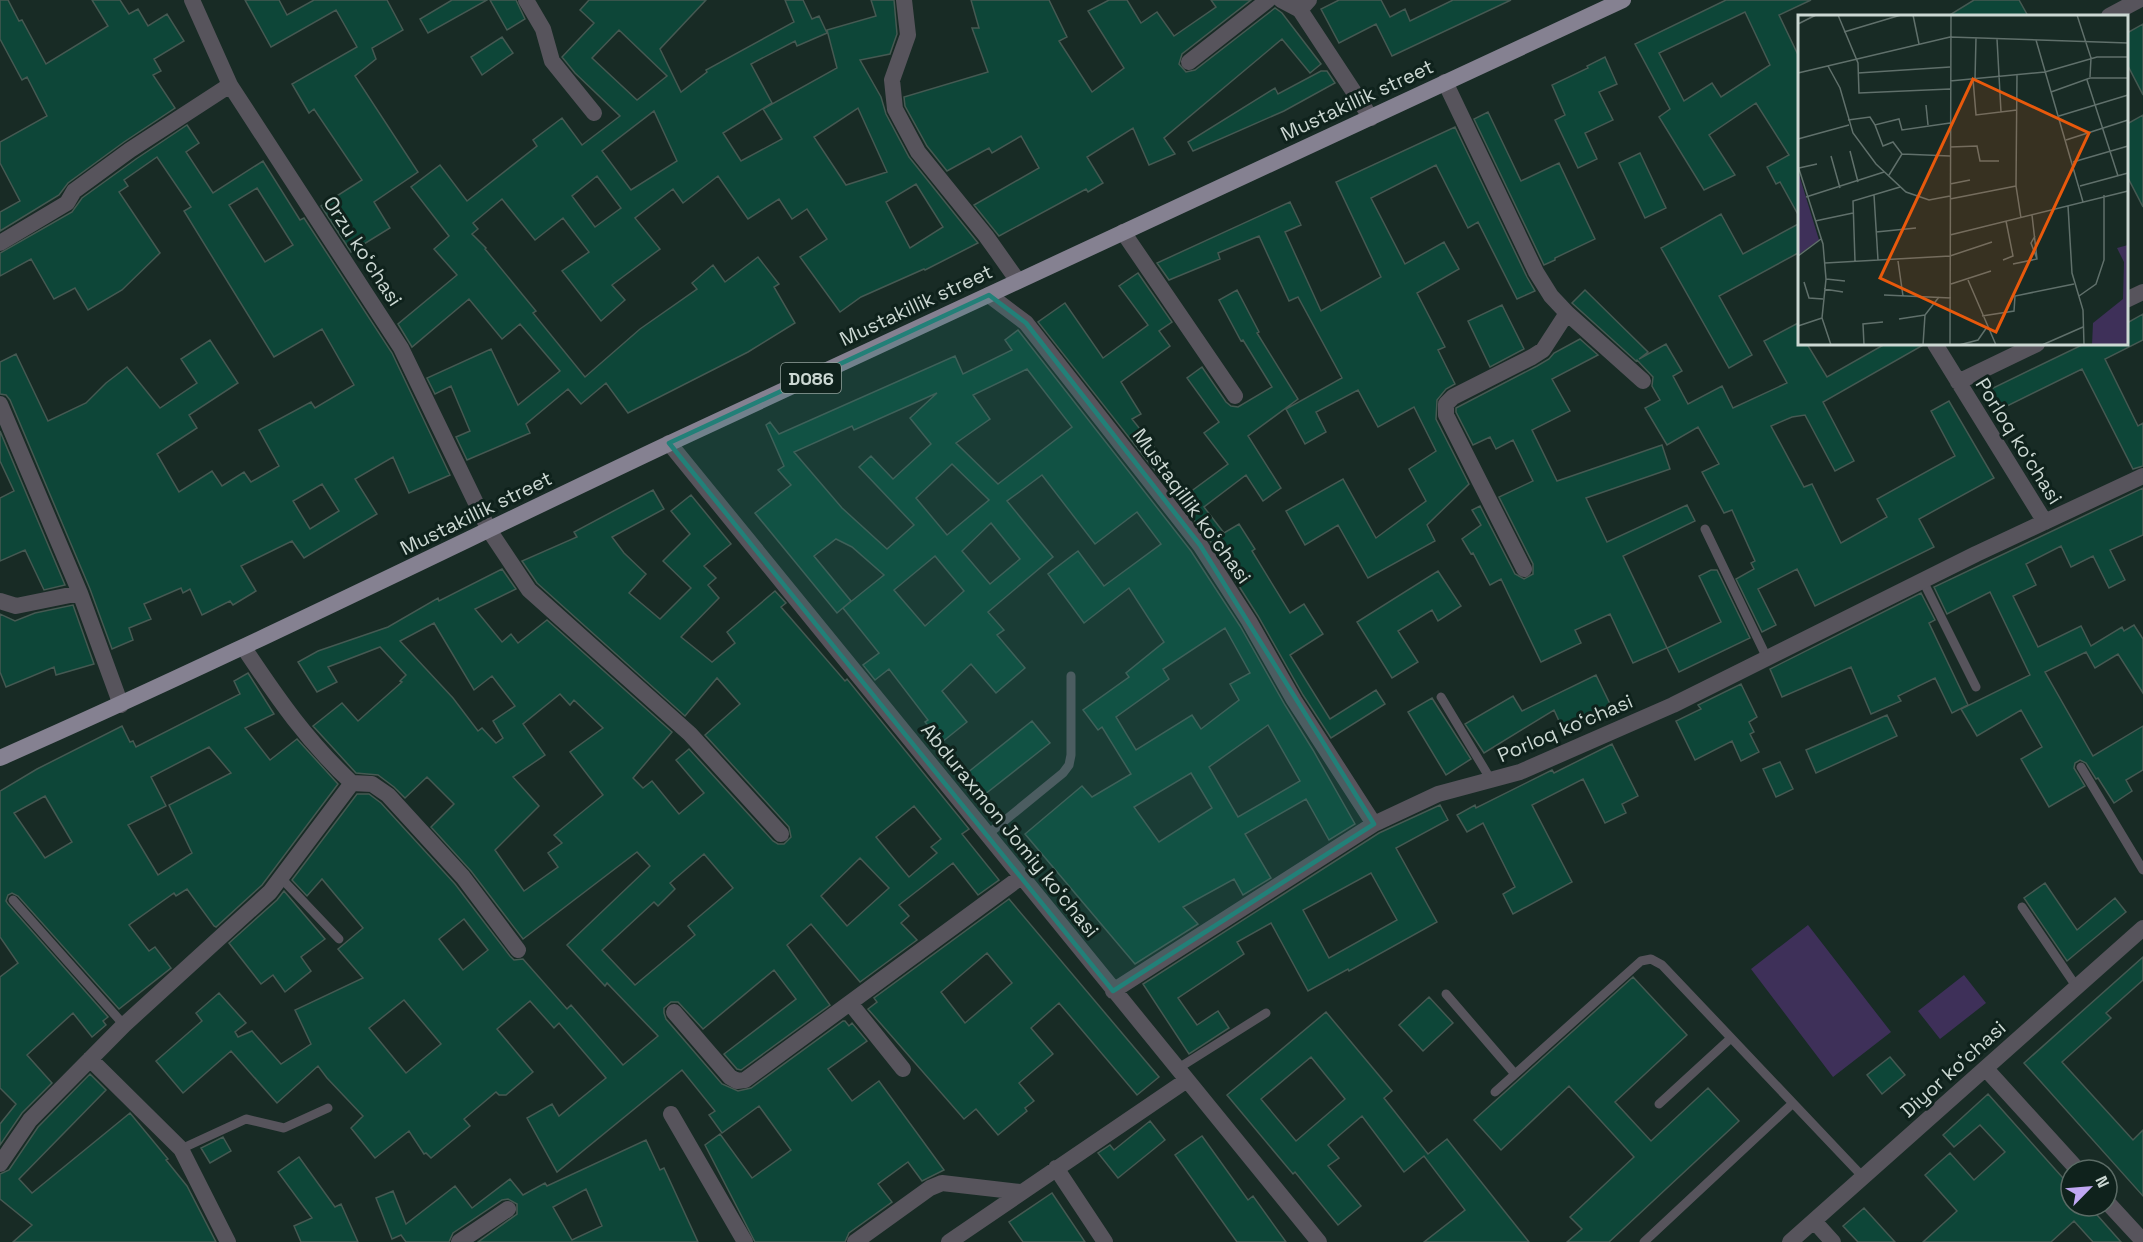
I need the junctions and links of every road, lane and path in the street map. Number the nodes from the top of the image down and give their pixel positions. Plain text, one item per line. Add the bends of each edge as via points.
1 (192, 0) edge
2 (526, 0) edge
3 (904, 0) edge
4 (1268, 0) edge
5 (1281, 0) edge
6 (1623, 0) edge
7 (2139, 0) edge
8 (2143, 4) edge
9 (1305, 5) edge
10 (2111, 15) edge
11 (1189, 62) dead end
12 (1446, 82) junction
13 (230, 85) junction
14 (594, 113) dead end
15 (1371, 118) junction
16 (1123, 232) junction
17 (0, 243) edge
18 (1018, 281) junction
19 (2143, 292) edge
20 (989, 295) junction
21 (2128, 300) edge
22 (1567, 313) junction
23 (1936, 345) edge
24 (2035, 345) edge
25 (1643, 381) dead end
26 (1958, 382) junction
27 (1235, 396) dead end
28 (0, 404) edge
29 (669, 444) junction
30 (2143, 476) edge
31 (2044, 522) junction
32 (1705, 529) dead end
33 (489, 530) junction
34 (1524, 569) dead end
35 (1923, 581) junction
36 (80, 593) junction
37 (0, 601) edge
38 (244, 648) junction
39 (1767, 658) junction
40 (1071, 676) dead end
41 (1976, 687) dead end
42 (1441, 697) dead end
43 (121, 705) junction
44 (0, 758) edge
45 (2081, 767) dead end
46 (1491, 780) junction
47 (352, 783) junction
48 (1374, 824) junction
49 (781, 834) dead end
50 (987, 835) junction
51 (2143, 870) edge
52 (1021, 877) junction
53 (281, 878) junction
54 (13, 900) dead end
55 (2022, 907) dead end
56 (2143, 928) edge
57 (339, 939) dead end
58 (518, 950) dead end
59 (2076, 986) junction
60 (1113, 991) junction
61 (1446, 994) dead end
62 (850, 1003) junction
63 (674, 1012) dead end
64 (1266, 1013) dead end
65 (124, 1025) junction
66 (1731, 1038) junction
67 (90, 1059) junction
68 (1986, 1069) junction
69 (903, 1070) dead end
70 (1515, 1074) junction
71 (1182, 1075) junction
72 (1495, 1092) dead end
73 (1793, 1103) junction
74 (1659, 1104) dead end
75 (328, 1108) dead end
76 (671, 1114) dead end
77 (6, 1143) edge
78 (181, 1149) junction
79 (2067, 1158) edge
80 (0, 1164) edge
81 (1056, 1168) junction
82 (1863, 1177) junction
83 (1020, 1192) junction
84 (508, 1209) dead end
85 (2119, 1215) edge
86 (1814, 1221) junction
87 (2143, 1241) edge
88 (228, 1242) edge
89 (459, 1242) edge
90 (745, 1242) edge
91 (855, 1242) edge
92 (949, 1242) edge
93 (1105, 1242) edge
94 (1319, 1242) edge
95 (1644, 1242) edge
96 (1790, 1242) edge
97 (1833, 1242) edge

1 - 13 street, Orzu koʻchasi
2 - 14 street via 543,29 552,61
3 - 18 street via 908,35 892,80 895,109 918,152
4 - 11 street
5 - 9 street
6 - 12 main road, Mustakillik street / D086
7 - 8 street
7 - 10 street
9 - 15 street
12 - 15 main road, Mustakillik street / D086
12 - 22 street via 1536,272
13 - 17 street via 130,150 74,191 67,202
13 - 33 street, Orzu koʻchasi via 401,348
15 - 16 main road, Mustakillik street / D086
16 - 18 main road, Mustakillik street / D086
16 - 27 street
18 - 20 main road, Mustakillik street / D086
19 - 21 street
20 - 29 main road, Mustakillik street / D086
20 - 48 street, Mustaqillik ko‘chasi via 1026,323 1200,545
22 - 25 street
22 - 34 street via 1543,350 1446,404 1446,415
23 - 26 street, Porloq koʻchasi
24 - 26 street, Porloq koʻchasi
26 - 31 street, Porloq koʻchasi
28 - 36 street
29 - 33 main road, Mustakillik street / D086
29 - 50 street, Abduraxmon Jomiy koʻchasi
30 - 31 street, Porloq koʻchasi
31 - 35 street, Porloq koʻchasi
32 - 39 lane
33 - 38 main road, Mustakillik street / D086
33 - 49 street, Orzu koʻchasi via 529,590 690,734
35 - 39 street, Porloq koʻchasi
35 - 41 lane
36 - 37 street via 16,606
36 - 43 street
38 - 43 main road, Mustakillik street / D086
38 - 47 street via 283,707 325,758
39 - 46 street, Porloq koʻchasi via 1673,705 1520,772
40 - 50 lane via 1069,765
42 - 46 lane
43 - 44 main road, Mustakillik street / D086
45 - 51 lane
46 - 48 street, Porloq koʻchasi via 1438,794
47 - 53 street
47 - 58 street via 372,784 388,795 463,878
48 - 60 street, Porloq koʻchasi
50 - 52 street, Abduraxmon Jomiy koʻchasi
52 - 60 street, Abduraxmon Jomiy koʻchasi
52 - 62 street
53 - 57 lane
53 - 65 street
54 - 65 lane
55 - 59 lane
56 - 59 street, Diyor koʻchasi
59 - 68 street, Diyor koʻchasi
60 - 71 street, Abduraxmon Jomiy koʻchasi
61 - 70 lane
62 - 63 street via 745,1080 737,1081
62 - 69 street
64 - 71 lane
65 - 67 street
66 - 70 lane via 1662,965 1651,959 1641,961
66 - 73 lane
66 - 74 lane
67 - 77 street
67 - 78 street
68 - 79 street
68 - 82 street, Diyor koʻchasi
70 - 72 lane
71 - 81 street
71 - 94 street, Abduraxmon Jomiy koʻchasi
73 - 82 lane
73 - 95 lane
75 - 78 lane via 284,1128 246,1119
76 - 90 street
77 - 80 street
78 - 88 street
81 - 83 street
81 - 93 street
82 - 86 street, Diyor koʻchasi
83 - 91 street via 942,1183
83 - 92 street
84 - 89 street
85 - 87 street
86 - 96 street, Diyor koʻchasi
86 - 97 street

